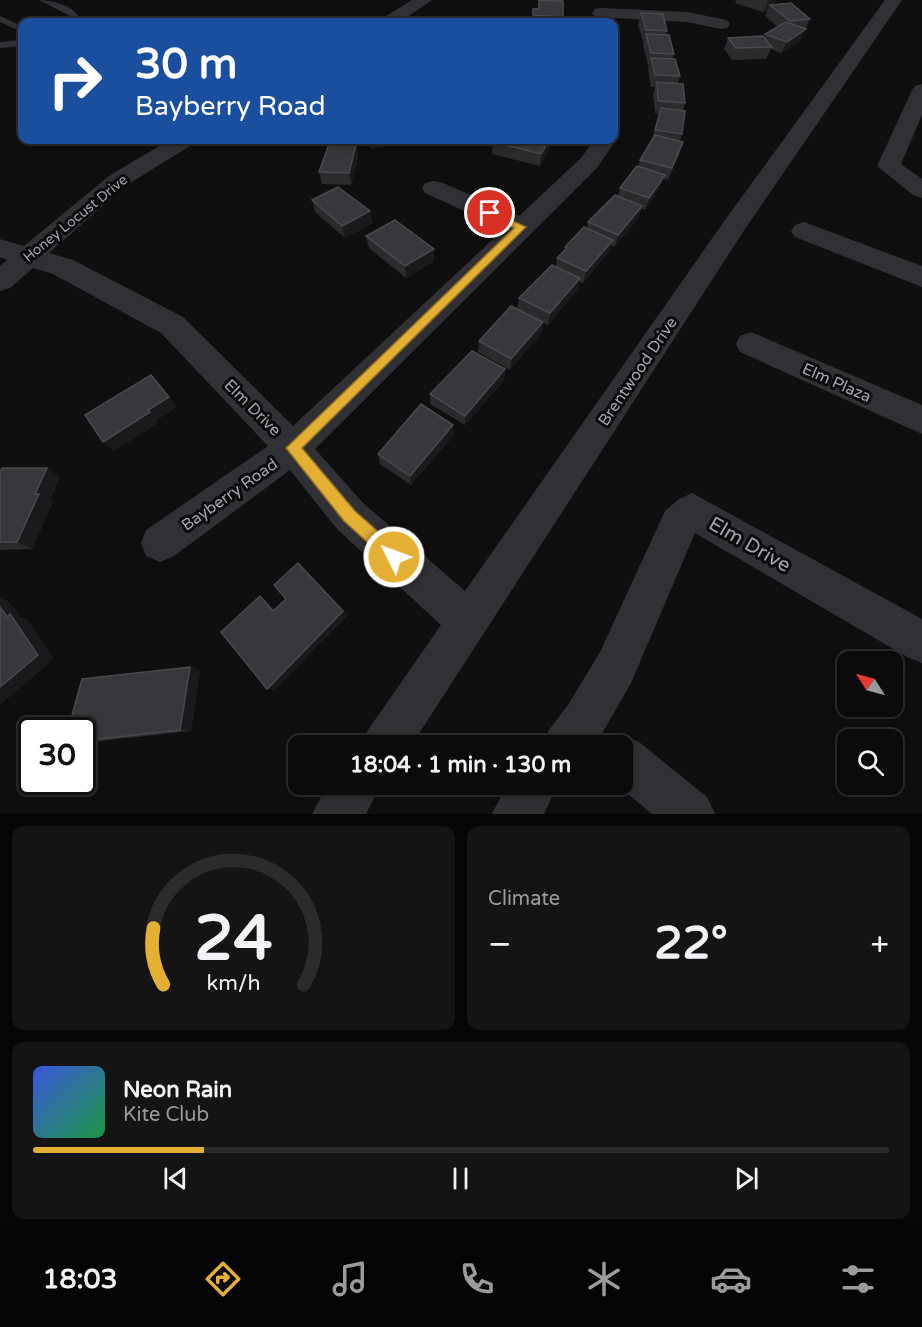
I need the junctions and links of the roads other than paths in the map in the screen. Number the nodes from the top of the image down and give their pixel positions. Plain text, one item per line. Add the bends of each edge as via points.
1 (43, 0) edge
2 (424, 0) edge
3 (894, 0) edge
4 (600, 12) edge
5 (0, 18) edge
6 (76, 18) edge
7 (395, 18) edge
8 (720, 24) dead end
9 (18, 27) edge
10 (18, 43) edge
11 (0, 45) edge
12 (922, 90) edge
13 (177, 144) edge
14 (602, 144) edge
15 (434, 188) dead end
16 (922, 190) edge
17 (521, 227) junction
18 (804, 231) dead end
19 (14, 251) edge
20 (922, 277) edge
21 (0, 281) edge
22 (751, 344) dead end
23 (922, 420) edge
24 (293, 448) junction
25 (160, 543) dead end
26 (469, 622) junction
27 (922, 642) edge
28 (392, 735) edge
29 (586, 735) edge
30 (633, 768) edge
31 (350, 795) edge
32 (527, 795) edge
33 (337, 814) edge
34 (516, 814) edge
35 (690, 814) edge

1 - 6 lane
2 - 7 street
3 - 26 street, Brentwood Drive via 734,226
4 - 8 street via 687,16
5 - 9 lane
10 - 11 lane
12 - 16 street via 889,166
13 - 19 street, Honey Locust Drive
14 - 17 street, Bayberry Road via 589,162
15 - 17 street
17 - 24 street, Bayberry Road
18 - 20 street
19 - 21 street, Honey Locust Drive
19 - 24 street, Elm Drive via 85,276 172,325
22 - 23 street, Elm Plaza
24 - 25 street, Bayberry Road
24 - 26 street, Elm Drive via 350,516
26 - 28 street, Brentwood Drive
27 - 29 street, Elm Drive via 692,511 678,524
30 - 35 street
31 - 33 street
32 - 34 street

